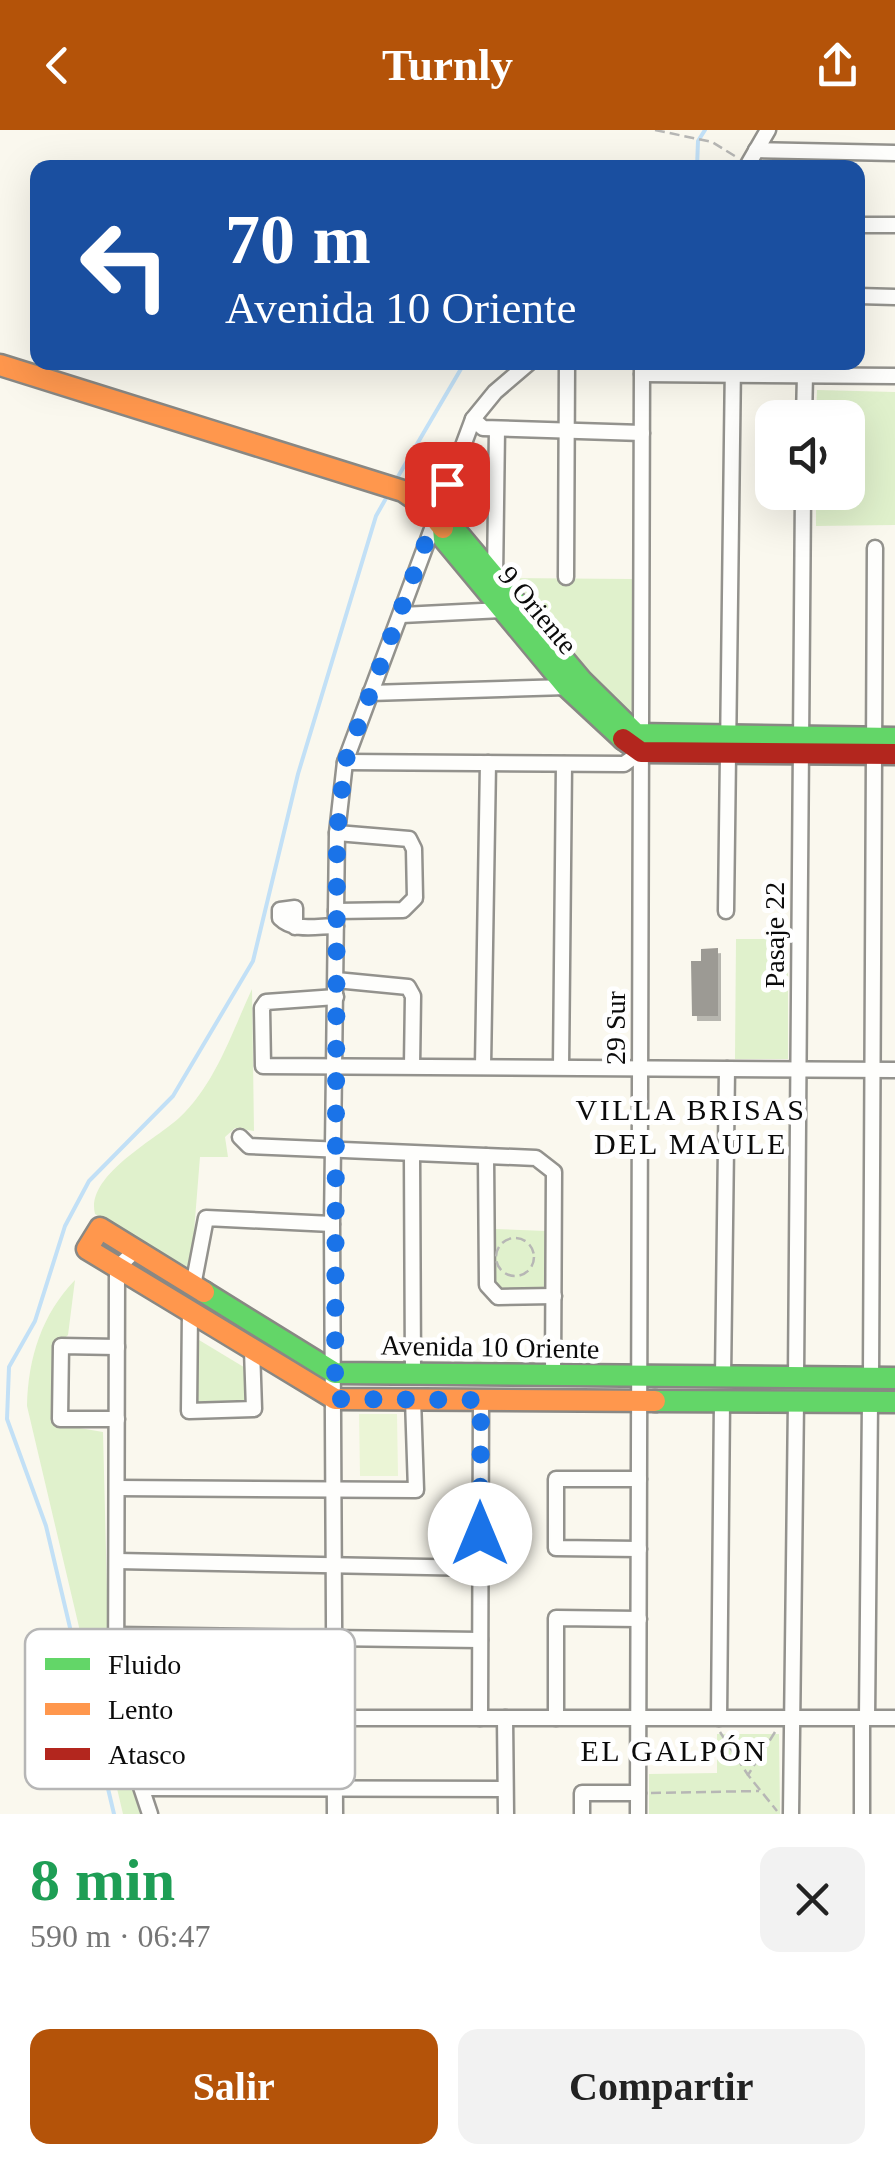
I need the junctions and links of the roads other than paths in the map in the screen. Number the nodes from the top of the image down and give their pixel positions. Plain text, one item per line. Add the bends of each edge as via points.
1 (768, 130) edge
2 (756, 150) junction
3 (895, 152) edge
4 (750, 160) edge
5 (865, 225) edge
6 (895, 225) edge
7 (865, 296) edge
8 (895, 297) edge
9 (0, 365) edge
10 (521, 370) edge
11 (566, 370) edge
12 (642, 370) edge
13 (733, 370) edge
14 (754, 370) edge
15 (805, 375) junction
16 (895, 376) edge
17 (804, 400) edge
18 (473, 418) junction
19 (498, 429) junction
20 (567, 431) junction
21 (642, 433) junction
22 (803, 510) edge
23 (439, 522) junction
24 (875, 548) dead end
25 (566, 577) dead end
26 (495, 578) junction
27 (502, 610) junction
28 (402, 615) junction
29 (568, 687) junction
30 (370, 694) junction
31 (641, 744) junction
32 (728, 745) junction
33 (800, 745) junction
34 (885, 746) edge
35 (345, 762) junction
36 (488, 763) junction
37 (564, 764) junction
38 (337, 833) junction
39 (726, 911) dead end
40 (336, 919) junction
41 (295, 926) dead end
42 (336, 980) junction
43 (336, 996) junction
44 (335, 1065) junction
45 (412, 1066) junction
46 (483, 1066) junction
47 (561, 1067) junction
48 (640, 1068) junction
49 (727, 1068) junction
50 (798, 1069) junction
51 (872, 1070) junction
52 (895, 1070) edge
53 (240, 1136) dead end
54 (334, 1152) junction
55 (412, 1154) junction
56 (486, 1156) junction
57 (332, 1224) junction
58 (136, 1250) junction
59 (117, 1268) junction
60 (193, 1286) junction
61 (554, 1296) junction
62 (190, 1311) junction
63 (117, 1347) junction
64 (252, 1349) junction
65 (335, 1373) junction
66 (413, 1374) junction
67 (554, 1375) junction
68 (639, 1376) junction
69 (722, 1377) junction
70 (796, 1378) junction
71 (871, 1378) junction
72 (895, 1378) edge
73 (335, 1399) junction
74 (414, 1400) junction
75 (481, 1400) junction
76 (639, 1400) junction
77 (722, 1401) junction
78 (796, 1402) junction
79 (870, 1402) junction
80 (895, 1402) edge
81 (117, 1420) junction
82 (639, 1479) junction
83 (117, 1488) junction
84 (335, 1489) junction
85 (639, 1549) junction
86 (118, 1561) junction
87 (335, 1565) junction
88 (480, 1568) junction
89 (639, 1619) junction
90 (117, 1629) edge
91 (335, 1629) edge
92 (355, 1638) edge
93 (480, 1640) junction
94 (355, 1718) edge
95 (480, 1718) junction
96 (505, 1718) junction
97 (556, 1718) junction
98 (638, 1718) junction
99 (715, 1718) junction
100 (788, 1718) junction
101 (864, 1718) junction
102 (895, 1718) edge
103 (355, 1788) edge
104 (142, 1789) edge
105 (506, 1789) junction
106 (638, 1793) junction
107 (150, 1814) edge
108 (506, 1814) edge
109 (582, 1814) edge
110 (638, 1814) edge
111 (792, 1814) edge
112 (862, 1814) edge

1 - 2 street
2 - 3 street
2 - 4 street
5 - 6 street
7 - 8 street
9 - 23 street via 397,489
10 - 18 street
11 - 20 street
12 - 21 street, 29 Sur
13 - 32 street
14 - 15 street
15 - 16 street
15 - 17 street
18 - 19 street via 483,428
18 - 23 street
19 - 20 street
19 - 26 street
20 - 21 street
20 - 25 street
21 - 31 street, 29 Sur
22 - 33 street, Pasaje 22
23 - 26 street, 9 Oriente via 455,530
23 - 27 street, 9 Oriente via 444,539
23 - 28 street
24 - 34 street
26 - 31 street, 9 Oriente
27 - 28 street
27 - 29 street, 9 Oriente
28 - 30 street
29 - 30 street
29 - 31 street, 9 Oriente via 605,728
30 - 35 street
31 - 32 street
31 - 37 street via 624,764
31 - 48 street, 29 Sur
32 - 33 street
32 - 39 street
33 - 34 street
33 - 50 street, Pasaje 22
34 - 51 street
35 - 36 street
35 - 38 street
36 - 37 street
36 - 46 street
37 - 47 street
38 - 40 street
38 - 40 street via 409,839 415,898 403,910
40 - 41 street
40 - 42 street
42 - 43 street
42 - 45 street via 408,987
43 - 44 street
43 - 44 street via 266,1002 262,1008 263,1066
44 - 45 street
44 - 54 street
45 - 46 street
46 - 47 street
47 - 48 street
48 - 49 street
48 - 68 street, 29 Sur
49 - 50 street
49 - 69 street
50 - 51 street
50 - 70 street, Pasaje 22
51 - 52 street
51 - 71 street
53 - 54 street via 249,1146
54 - 55 street
54 - 57 street
55 - 56 street
55 - 66 street
56 - 61 street via 536,1158 554,1172
56 - 61 street via 488,1286 498,1296
57 - 60 street via 206,1218
57 - 65 street
58 - 59 street
58 - 59 street via 100,1228 87,1249
58 - 60 street
59 - 62 street
59 - 63 street
60 - 65 street
61 - 67 street
62 - 64 street
62 - 64 street via 189,1411 254,1408
63 - 81 street
63 - 81 street via 61,1346 60,1419
64 - 73 street
65 - 66 street, Avenida 10 Oriente
65 - 73 street
66 - 67 street, Avenida 10 Oriente
67 - 68 street, Avenida 10 Oriente
68 - 69 street, Avenida 10 Oriente
68 - 76 street, 29 Sur
69 - 70 street, Avenida 10 Oriente
70 - 71 street, Avenida 10 Oriente
71 - 72 street, Avenida 10 Oriente
73 - 74 street, Avenida 10 Oriente
73 - 84 street
74 - 75 street, Avenida 10 Oriente
74 - 84 street via 416,1490
75 - 76 street, Avenida 10 Oriente
75 - 88 street
76 - 77 street, Avenida 10 Oriente
76 - 82 street, 29 Sur
77 - 78 street, Avenida 10 Oriente
77 - 99 street
78 - 79 street, Avenida 10 Oriente
78 - 100 street
79 - 80 street, Avenida 10 Oriente
79 - 101 street
81 - 83 street
82 - 85 street, 29 Sur
82 - 85 street via 556,1478 556,1548
83 - 84 street
83 - 86 street
84 - 87 street
85 - 89 street, 29 Sur
86 - 87 street
86 - 90 street
87 - 88 street
87 - 91 street
88 - 93 street
89 - 97 street via 556,1618
89 - 98 street, 29 Sur
92 - 93 street
93 - 95 street
94 - 95 street
95 - 96 street
96 - 97 street
96 - 105 street
97 - 98 street
98 - 99 street
98 - 106 street, 29 Sur
99 - 100 street
100 - 101 street
100 - 111 street
101 - 102 street
101 - 112 street
103 - 105 street
104 - 107 street
105 - 108 street
106 - 109 street via 582,1793
106 - 110 street, 29 Sur

